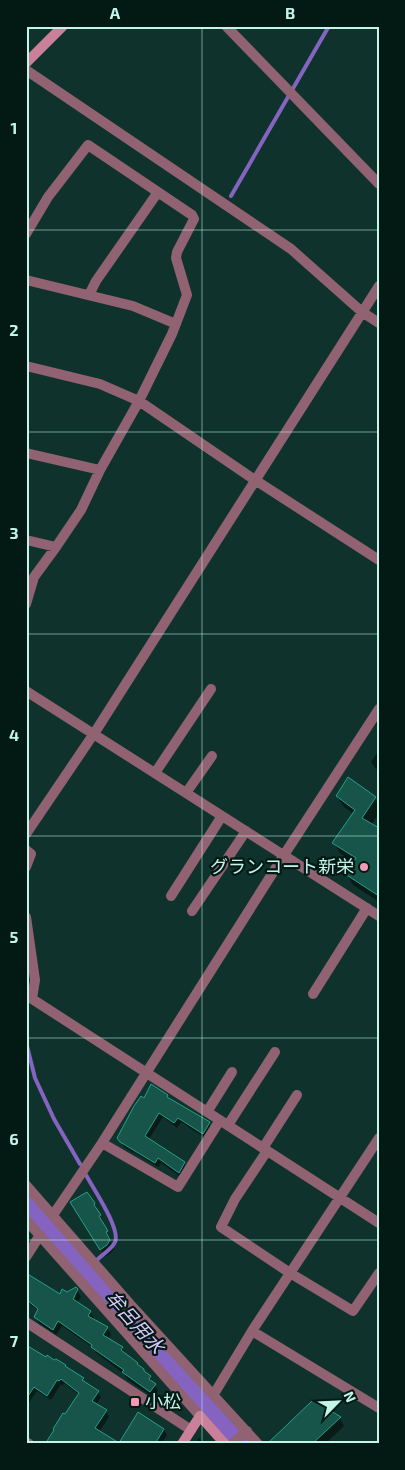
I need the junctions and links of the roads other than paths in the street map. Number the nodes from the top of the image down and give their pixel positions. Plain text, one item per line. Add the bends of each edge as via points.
1 (63, 26) edge
2 (226, 26) edge
3 (26, 63) edge
4 (26, 70) edge
5 (379, 184) edge
6 (158, 192) junction
7 (26, 234) edge
8 (26, 280) edge
9 (379, 286) edge
10 (89, 295) junction
11 (362, 312) junction
12 (379, 322) edge
13 (176, 324) junction
14 (26, 366) edge
15 (139, 401) junction
16 (26, 452) edge
17 (100, 470) junction
18 (255, 480) junction
19 (26, 540) edge
20 (56, 547) junction
21 (379, 560) edge
22 (26, 604) edge
23 (211, 689) dead end
24 (26, 691) edge
25 (379, 709) edge
26 (369, 724) junction
27 (379, 730) edge
28 (94, 734) junction
29 (212, 756) dead end
30 (155, 773) junction
31 (186, 793) junction
32 (222, 816) junction
33 (246, 831) junction
34 (26, 834) edge
35 (26, 850) edge
36 (284, 855) junction
37 (26, 867) edge
38 (171, 896) dead end
39 (367, 908) junction
40 (192, 911) dead end
41 (379, 916) edge
42 (26, 917) edge
43 (313, 994) dead end
44 (29, 997) edge
45 (275, 1052) dead end
46 (232, 1072) dead end
47 (146, 1074) junction
48 (297, 1095) dead end
49 (206, 1112) junction
50 (224, 1123) junction
51 (379, 1138) edge
52 (102, 1143) junction
53 (265, 1149) junction
54 (26, 1186) edge
55 (340, 1198) junction
56 (53, 1215) junction
57 (26, 1220) edge
58 (379, 1222) edge
59 (40, 1235) junction
60 (26, 1258) edge
61 (290, 1273) junction
62 (379, 1273) edge
63 (129, 1305) junction
64 (117, 1317) junction
65 (26, 1322) edge
66 (252, 1331) junction
67 (214, 1394) junction
68 (379, 1408) edge
69 (200, 1416) junction
70 (191, 1430) junction
71 (245, 1433) junction
72 (233, 1443) edge
73 (182, 1444) edge
74 (225, 1444) edge
75 (258, 1444) edge

1 - 3 street
2 - 5 street
4 - 11 street via 291,249
6 - 7 street via 88,145 48,196
6 - 10 street
6 - 13 street via 194,219 177,252 187,295
8 - 10 street
9 - 11 street
10 - 13 street via 133,306
11 - 12 street
11 - 18 street
13 - 15 street
14 - 15 street via 100,384
15 - 17 street
15 - 18 street
16 - 17 street
17 - 20 street via 81,510
18 - 21 street
18 - 28 street
19 - 20 street
20 - 22 street via 34,577
23 - 30 street
24 - 28 street
25 - 26 street
26 - 27 street
26 - 36 street
28 - 30 street
28 - 34 street
29 - 31 street
30 - 31 street
31 - 32 street
32 - 33 street
32 - 38 street
33 - 36 street
33 - 40 street
35 - 37 street via 31,854
36 - 39 street
36 - 47 street
39 - 41 street
39 - 43 street
42 - 44 street via 34,980
44 - 47 street
45 - 50 street
46 - 49 street
47 - 49 street
47 - 52 street
48 - 53 street
49 - 50 street
50 - 52 street via 178,1187
50 - 53 street
51 - 55 street
52 - 56 street
53 - 55 street
53 - 61 street via 221,1227
54 - 56 street
55 - 58 street
55 - 61 street
56 - 63 street
57 - 59 street
59 - 60 street
59 - 64 street
61 - 62 street via 353,1310
61 - 66 street
63 - 64 street
63 - 67 street
64 - 69 street
65 - 70 street
66 - 67 street
66 - 68 street
67 - 71 street
69 - 70 street
69 - 74 street
70 - 73 street
71 - 72 street
71 - 75 street

